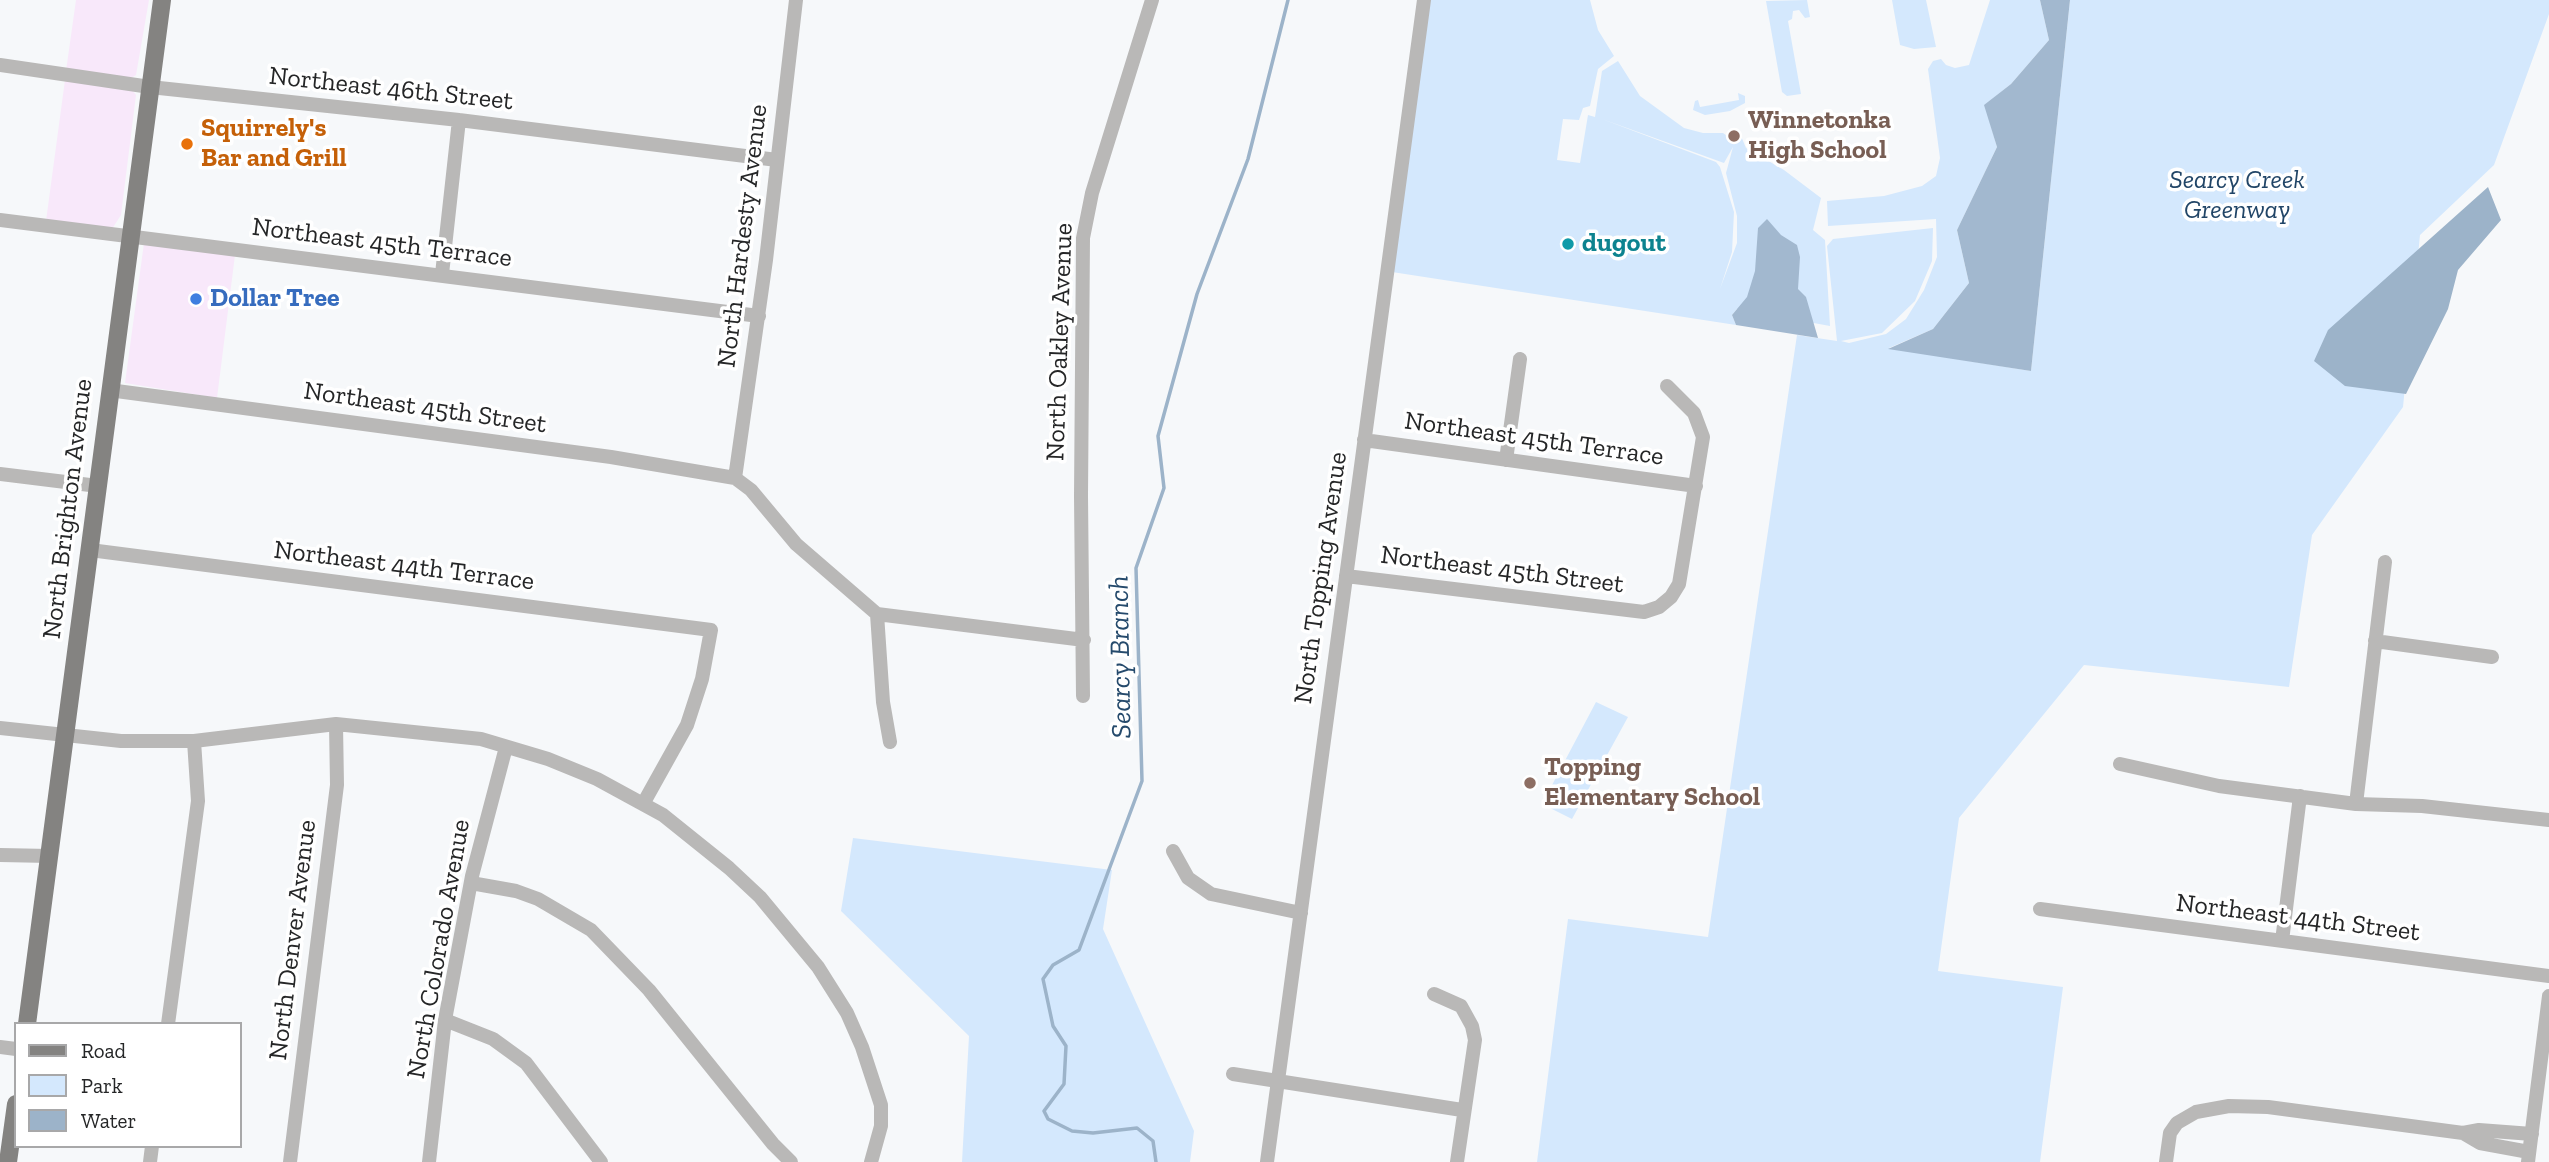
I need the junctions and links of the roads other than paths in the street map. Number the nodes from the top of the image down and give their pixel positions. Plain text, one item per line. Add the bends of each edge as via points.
1 (162, 0) edge
2 (796, 0) edge
3 (1152, 0) edge
4 (1424, 0) edge
5 (0, 65) edge
6 (150, 87) junction
7 (459, 120) junction
8 (778, 160) junction
9 (0, 220) edge
10 (131, 236) junction
11 (442, 274) junction
12 (759, 316) junction
13 (1520, 359) dead end
14 (1667, 386) dead end
15 (109, 390) junction
16 (1364, 440) junction
17 (1506, 460) junction
18 (0, 474) edge
19 (735, 478) junction
20 (98, 486) junction
21 (1696, 486) junction
22 (90, 550) junction
23 (2385, 562) dead end
24 (1346, 576) junction
25 (877, 614) junction
26 (1084, 640) junction
27 (2375, 641) junction
28 (2492, 657) dead end
29 (1083, 696) dead end
30 (336, 724) junction
31 (0, 727) edge
32 (67, 736) junction
33 (194, 741) junction
34 (890, 742) dead end
35 (506, 747) junction
36 (2120, 764) dead end
37 (2300, 796) junction
38 (2356, 803) junction
39 (643, 804) junction
40 (2549, 820) edge
41 (1173, 852) dead end
42 (0, 855) edge
43 (50, 856) junction
44 (471, 883) junction
45 (2040, 909) dead end
46 (1301, 913) junction
47 (2282, 941) junction
48 (2549, 976) edge
49 (1434, 994) dead end
50 (2549, 996) edge
51 (445, 1020) junction
52 (27, 1022) edge
53 (168, 1022) edge
54 (1233, 1074) dead end
55 (1278, 1082) junction
56 (1462, 1110) junction
57 (14, 1118) edge
58 (2463, 1133) junction
59 (2532, 1134) junction
60 (2529, 1157) edge
61 (8, 1162) edge
62 (290, 1162) edge
63 (429, 1162) edge
64 (601, 1162) edge
65 (791, 1162) edge
66 (871, 1162) edge
67 (1267, 1162) edge
68 (1457, 1162) edge
69 (2166, 1162) edge

1 - 6 main road, North Brighton Avenue
2 - 8 street, North Hardesty Avenue
3 - 26 street, North Oakley Avenue via 1092,193 1083,238 1080,443
4 - 16 street, North Topping Avenue
5 - 6 street, Northeast 46th Street
6 - 7 street, Northeast 46th Street
6 - 10 main road, North Brighton Avenue
7 - 8 street, Northeast 46th Street
7 - 11 street
8 - 12 street, North Hardesty Avenue
9 - 10 street, Northeast 45th Terrace
10 - 11 street, Northeast 45th Terrace
10 - 15 main road, North Brighton Avenue
11 - 12 street, Northeast 45th Terrace
12 - 19 street, North Hardesty Avenue
13 - 17 street
14 - 21 street via 1700,425 1702,450
15 - 19 street, Northeast 45th Street via 611,457
15 - 20 main road, North Brighton Avenue
16 - 17 street, Northeast 45th Terrace
16 - 24 street, North Topping Avenue
17 - 21 street, Northeast 45th Terrace
18 - 20 street
19 - 25 street via 751,490 796,544
20 - 22 main road, North Brighton Avenue
21 - 24 street, Northeast 45th Street via 1679,584 1666,602 1644,612
22 - 32 main road, North Brighton Avenue
22 - 39 street, Northeast 44th Terrace via 711,630 687,725
23 - 27 street
24 - 46 street, North Topping Avenue
25 - 26 street
25 - 34 street
26 - 29 street, North Oakley Avenue
27 - 28 street
27 - 38 street
30 - 33 street
30 - 35 street via 481,739
30 - 62 street, North Denver Avenue via 337,785
31 - 32 street
32 - 33 street
32 - 43 main road, North Brighton Avenue
33 - 53 street via 198,800
35 - 39 street via 567,766
35 - 44 street, North Colorado Avenue
36 - 37 street via 2219,786
37 - 38 street
37 - 47 street
38 - 40 street
39 - 66 street via 685,831 744,880 791,931 837,996 862,1047 881,1105 881,1126
41 - 46 street via 1188,878 1211,894
42 - 43 street
43 - 52 main road, North Brighton Avenue
44 - 51 street, North Colorado Avenue
44 - 65 street via 538,899 591,930 649,990
45 - 47 street, Northeast 44th Street
46 - 55 street, North Topping Avenue
47 - 48 street, Northeast 44th Street
49 - 56 street via 1461,1006 1472,1026 1475,1048
50 - 59 street
51 - 63 street, North Colorado Avenue
51 - 64 street via 493,1039 526,1063
54 - 55 street
55 - 56 street
55 - 67 street, North Topping Avenue
56 - 68 street
57 - 61 main road
58 - 59 street
58 - 60 street via 2480,1143
58 - 69 street via 2229,1106 2196,1112 2177,1123 2170,1133
59 - 60 street

